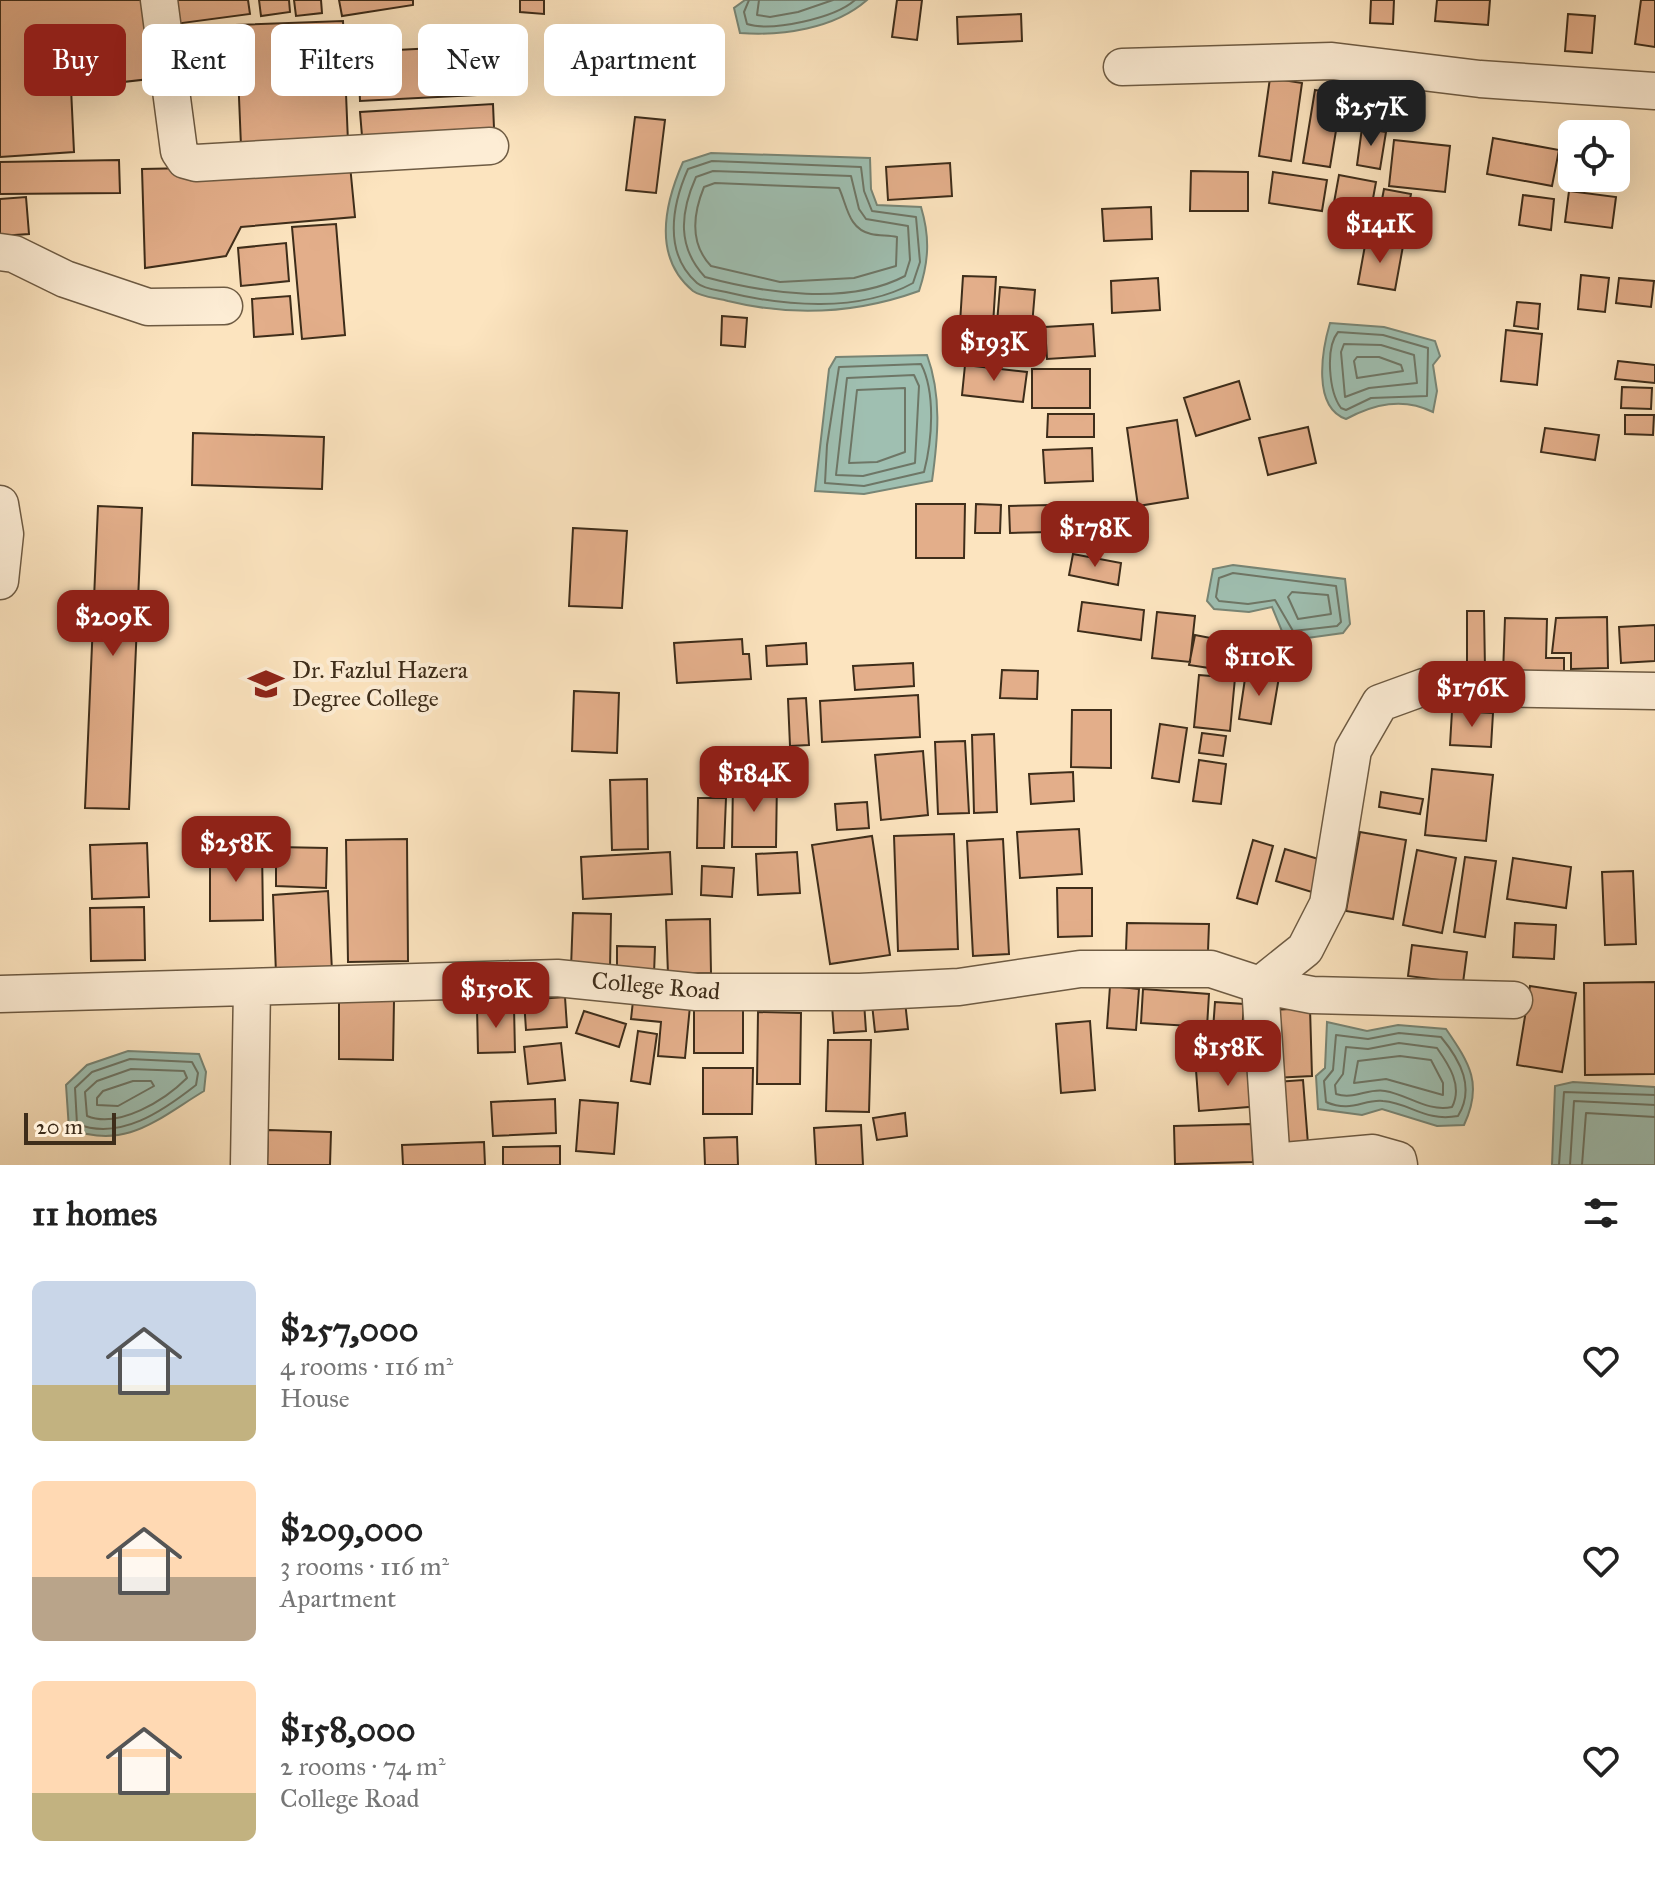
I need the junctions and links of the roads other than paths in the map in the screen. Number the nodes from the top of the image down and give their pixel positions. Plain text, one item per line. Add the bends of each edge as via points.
1 (159, 0) edge
2 (1368, 48) dead end
3 (1122, 67) dead end
4 (1655, 75) edge
5 (1655, 91) edge
6 (490, 146) dead end
7 (0, 252) edge
8 (224, 306) dead end
9 (0, 504) edge
10 (0, 581) edge
11 (1655, 691) edge
12 (1260, 985) junction
13 (252, 988) junction
14 (0, 994) edge
15 (1514, 1000) dead end
16 (1273, 1163) edge
17 (249, 1165) edge
18 (1399, 1165) edge

1 - 6 street via 179,151 185,160
2 - 4 street via 1468,62
3 - 5 street via 1332,61 1480,79
7 - 8 street via 148,307
9 - 10 street via 5,534
11 - 12 street via 1424,687 1380,703 1353,750 1328,904 1305,949
12 - 13 street, College Road via 1211,969 1080,969 959,987 860,992 696,992 557,978
12 - 15 street, College Road via 1312,995
12 - 16 street
13 - 14 street, College Road
13 - 17 street
16 - 18 street via 1373,1153 1398,1160

